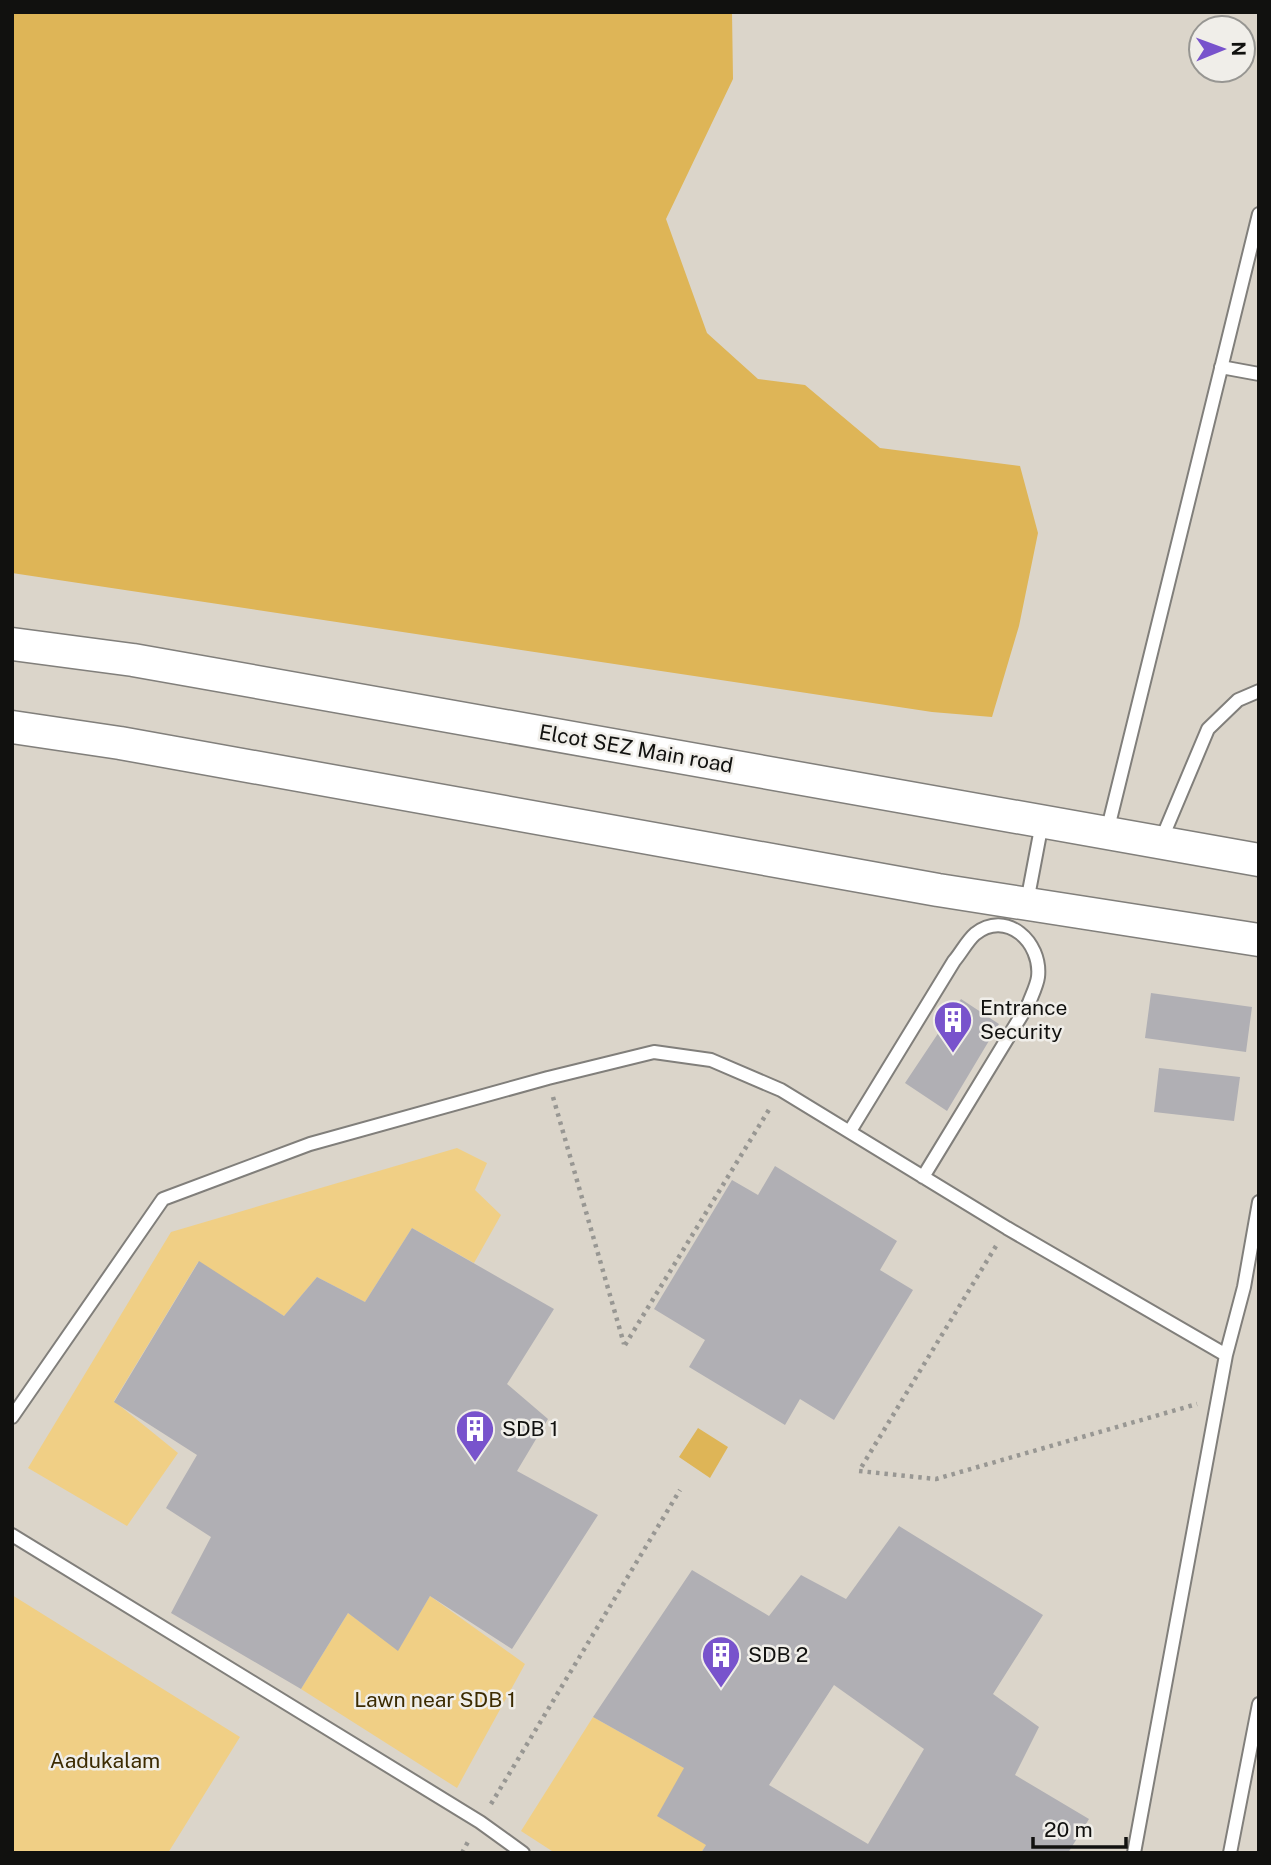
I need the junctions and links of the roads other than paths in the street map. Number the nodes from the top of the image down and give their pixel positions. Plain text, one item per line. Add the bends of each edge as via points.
1 (1259, 214) edge
2 (1221, 367) junction
3 (1259, 374) edge
4 (12, 644) edge
5 (1259, 691) edge
6 (12, 727) edge
7 (1042, 823) junction
8 (1107, 834) junction
9 (1160, 843) junction
10 (1259, 860) edge
11 (1023, 916) junction
12 (1259, 940) edge
13 (850, 1131) junction
14 (923, 1177) junction
15 (1259, 1202) edge
16 (1226, 1355) junction
17 (12, 1418) edge
18 (12, 1535) edge
19 (1259, 1704) edge
20 (523, 1853) edge
21 (1134, 1853) edge
22 (1230, 1853) edge

1 - 2 lane
2 - 3 lane
2 - 8 lane
4 - 7 street, Elcot SEZ Main road via 133,660
5 - 9 lane via 1238,700 1208,729
6 - 11 street
7 - 8 street, Elcot SEZ Main road
7 - 11 lane
8 - 9 street, Elcot SEZ Main road
9 - 10 street, Elcot SEZ Main road
11 - 12 street
11 - 13 lane via 975,934
11 - 14 lane via 1035,949 1038,977 1030,1003
13 - 14 lane
13 - 17 lane via 781,1090 711,1060 654,1052 310,1144 163,1199
14 - 16 lane
15 - 16 lane
16 - 21 lane
18 - 20 lane via 480,1822
19 - 22 lane

